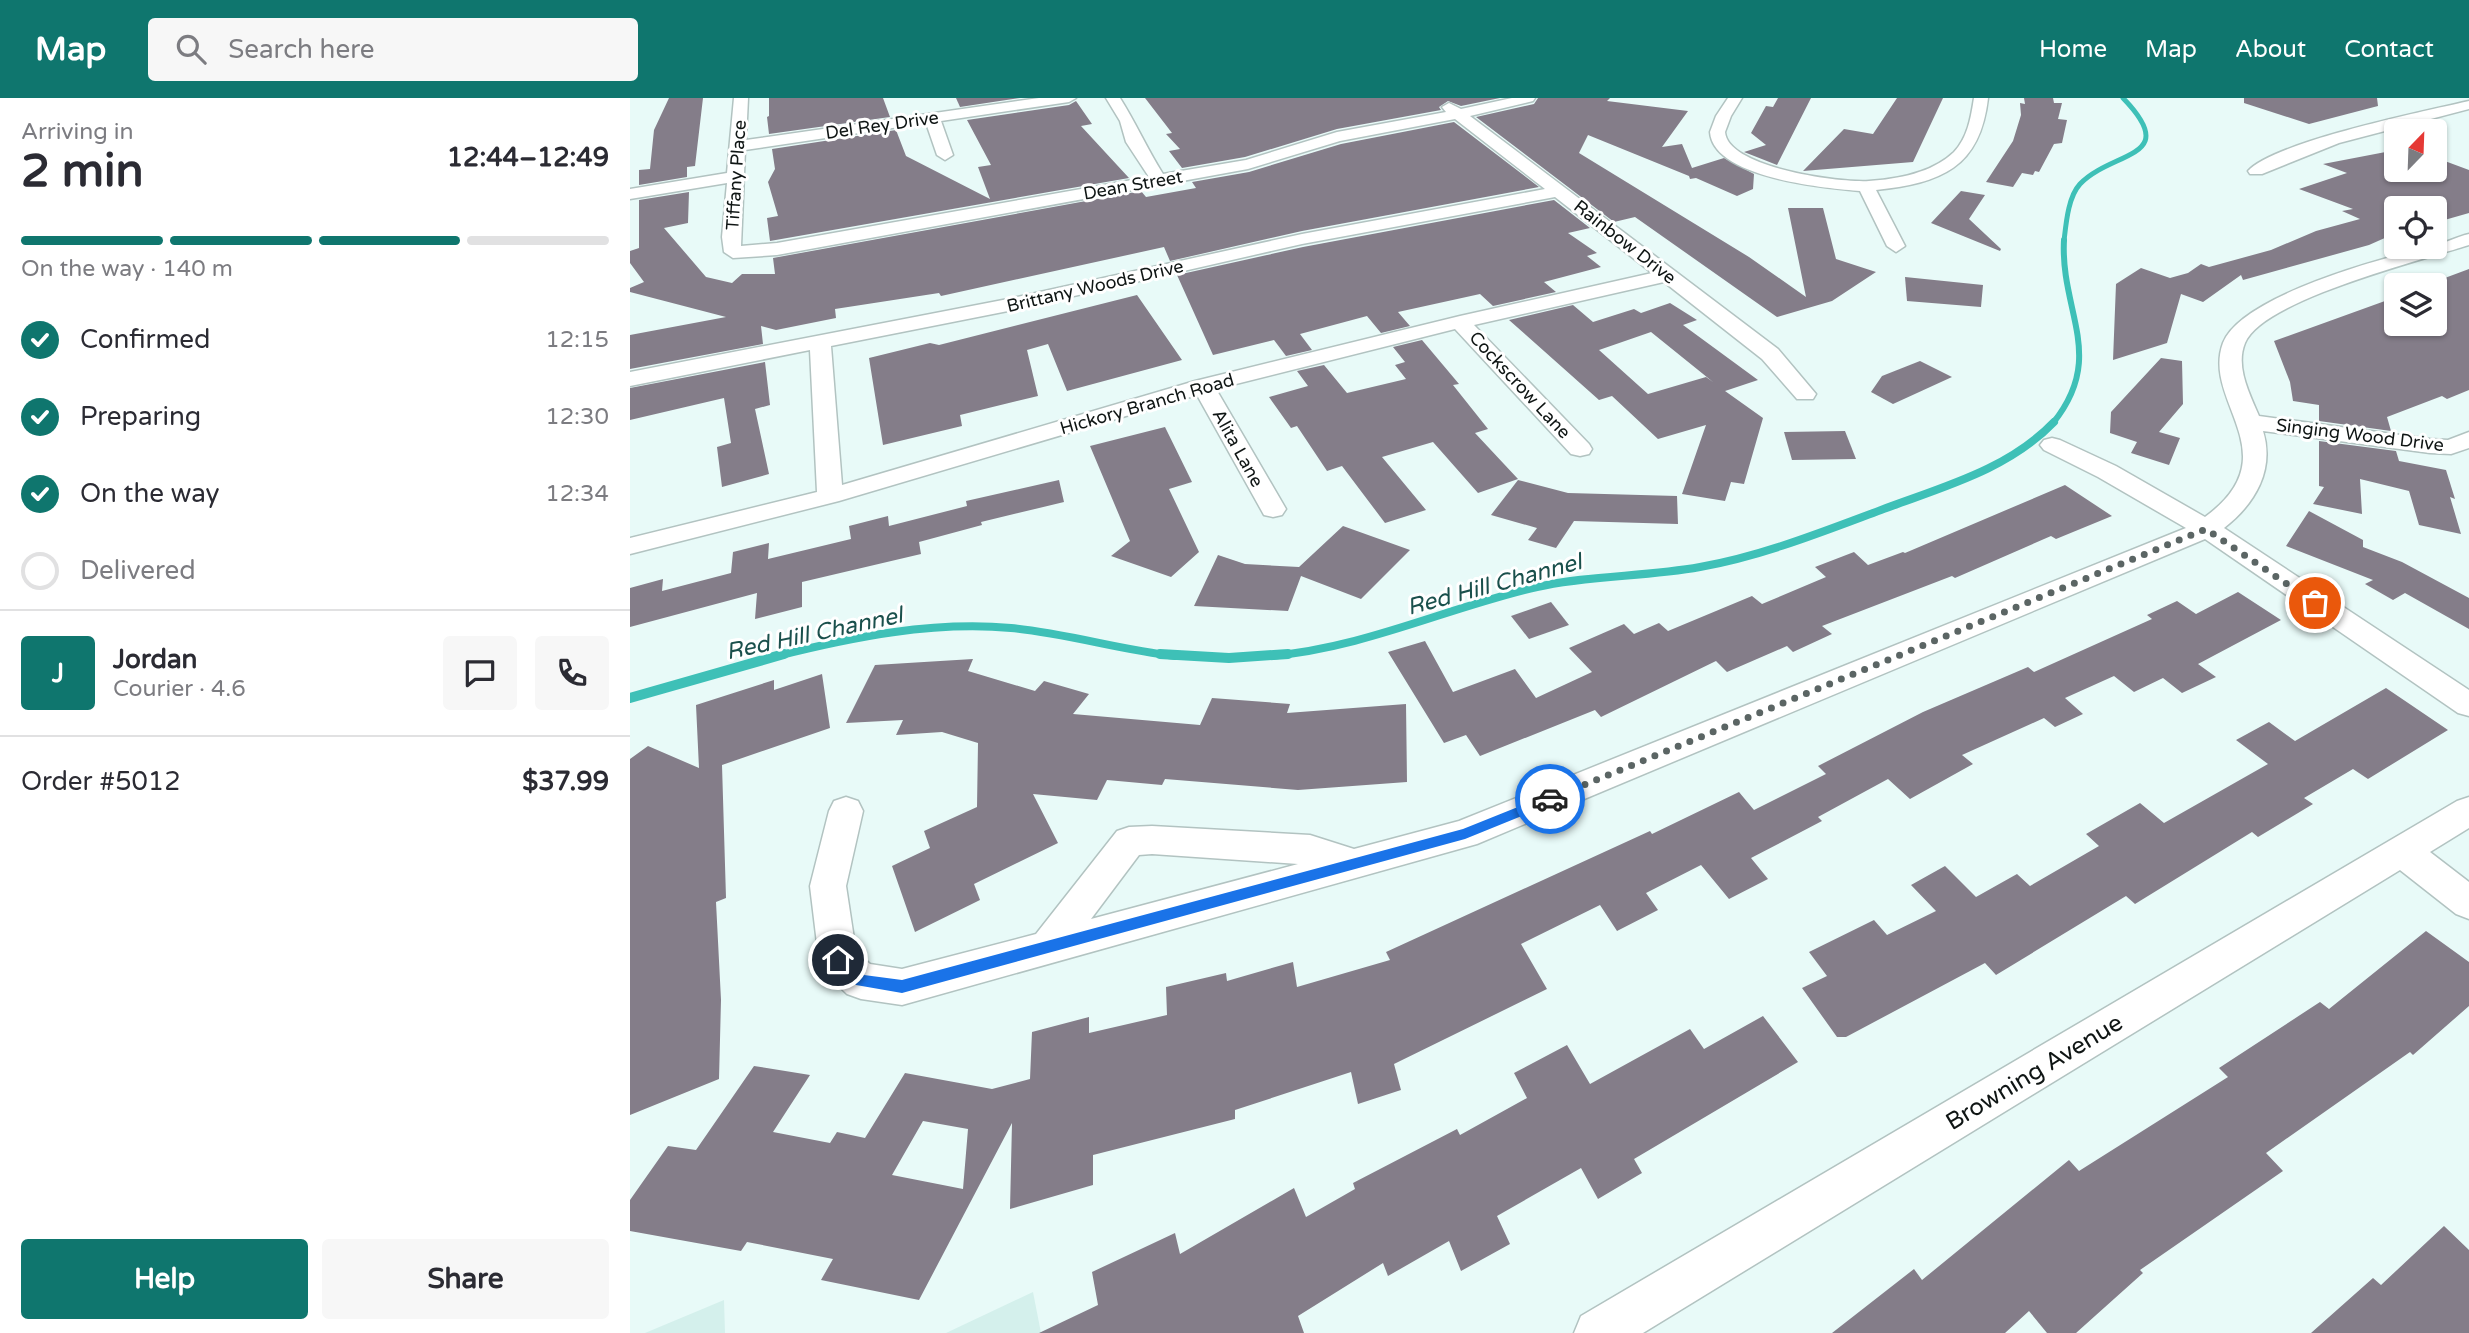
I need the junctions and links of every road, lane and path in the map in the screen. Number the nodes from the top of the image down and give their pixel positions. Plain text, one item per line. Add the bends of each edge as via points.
1 (741, 98) edge
2 (1069, 98) edge
3 (1114, 98) edge
4 (1437, 98) edge
5 (1528, 98) edge
6 (1735, 98) edge
7 (1981, 98) edge
8 (2469, 105) edge
9 (1458, 114) junction
10 (932, 118) junction
11 (738, 146) junction
12 (946, 155) dead end
13 (2256, 171) dead end
14 (736, 177) junction
15 (1159, 180) junction
16 (1866, 187) junction
17 (1559, 191) junction
18 (630, 194) edge
19 (2469, 239) edge
20 (1896, 246) dead end
21 (733, 252) joint
22 (1667, 275) junction
23 (1460, 322) junction
24 (820, 343) junction
25 (630, 379) edge
26 (1203, 386) junction
27 (1805, 394) dead end
28 (2251, 422) junction
29 (2469, 439) edge
30 (2052, 445) dead end
31 (1580, 449) dead end
32 (830, 496) junction
33 (1273, 509) dead end
34 (2206, 529) junction
35 (630, 546) edge
36 (2469, 705) edge
37 (846, 811) dead end
38 (2469, 811) edge
39 (2403, 852) junction
40 (1354, 864) junction
41 (2469, 903) edge
42 (1048, 947) junction
43 (1598, 1333) edge

1 - 11 street, Tiffany Place
2 - 10 street, Del Rey Drive
3 - 15 street via 1134,142
4 - 9 street, Rainbow Drive
5 - 9 street, Dean Street
6 - 16 street via 1717,129 1727,150 1748,163 1785,175
7 - 16 street via 1978,122 1955,161 1926,176
8 - 13 street via 2331,140
9 - 15 street, Dean Street via 1337,137 1248,164
9 - 17 street, Rainbow Drive
10 - 11 street, Del Rey Drive
10 - 12 street
11 - 14 street, Tiffany Place
14 - 18 street
14 - 21 street, Tiffany Place
15 - 21 street, Dean Street
16 - 20 street
17 - 22 street, Rainbow Drive
17 - 24 street, Brittany Woods Drive via 1302,239
19 - 28 street via 2293,296 2253,318 2233,343 2229,358
22 - 23 street, Hickory Branch Road
22 - 27 street, Rainbow Drive via 1770,354
23 - 26 street, Hickory Branch Road
23 - 31 street, Cockscrow Lane
24 - 25 street, Brittany Woods Drive
24 - 32 street
26 - 32 street, Hickory Branch Road
26 - 33 street, Alita Lane
28 - 29 street, Singing Wood Drive via 2430,446 2451,447
28 - 34 street via 2256,443 2254,468 2240,500
30 - 34 street
32 - 35 street, Hickory Branch Road
34 - 36 street
34 - 40 street via 1465,834
37 - 42 street via 828,887 838,960 861,981 902,987
38 - 39 street, Browning Avenue
39 - 41 street
39 - 43 street, Browning Avenue
40 - 42 street
40 - 42 street via 1310,850 1129,841

